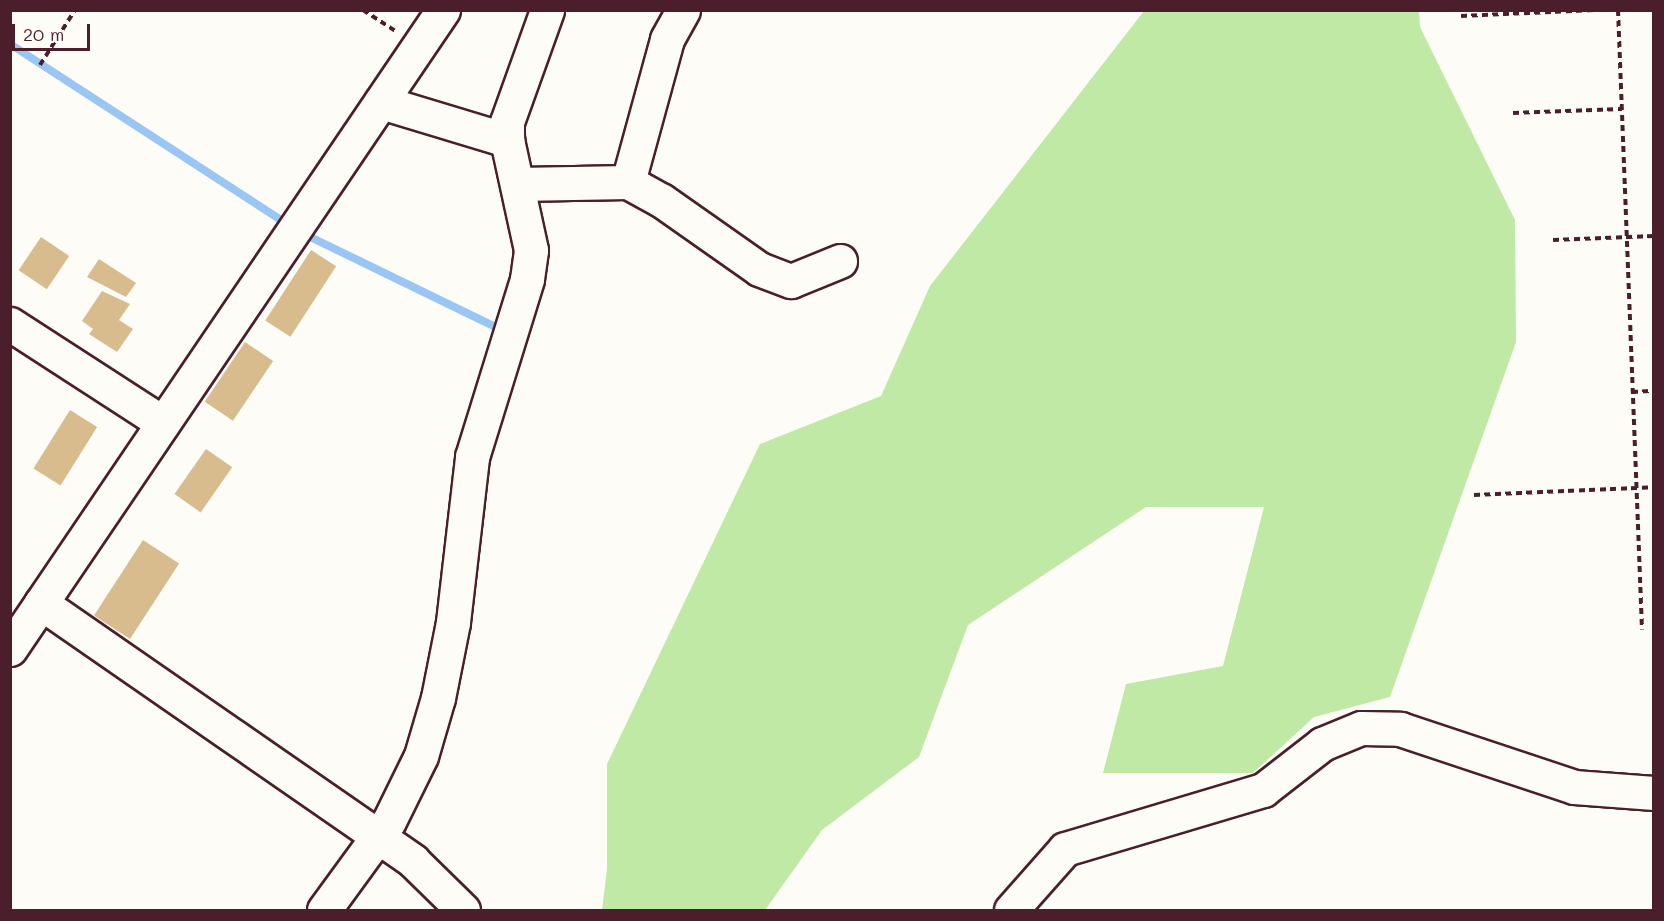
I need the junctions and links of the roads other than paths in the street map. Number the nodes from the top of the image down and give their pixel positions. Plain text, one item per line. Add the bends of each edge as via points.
1 (443, 10) edge
2 (547, 10) edge
3 (683, 10) edge
4 (381, 102) junction
5 (507, 140) junction
6 (628, 182) junction
7 (518, 184) junction
8 (840, 261) dead end
9 (10, 324) edge
10 (163, 423) junction
11 (41, 603) junction
12 (10, 650) edge
13 (1653, 793) edge
14 (378, 836) junction
15 (324, 910) edge
16 (462, 910) edge
17 (1011, 910) edge

1 - 4 street
2 - 5 street via 507,122
3 - 6 street via 667,39
4 - 5 street
4 - 10 street
5 - 7 street
6 - 7 street
6 - 8 street via 661,200 759,269 791,281
7 - 14 street via 531,250 526,279 472,458 453,622 438,698 421,756
9 - 10 street
10 - 11 street
11 - 12 street
11 - 14 street
13 - 17 street via 1574,787 1409,731 1361,728 1322,744 1263,790 1065,849
14 - 15 street
14 - 16 street via 413,861

